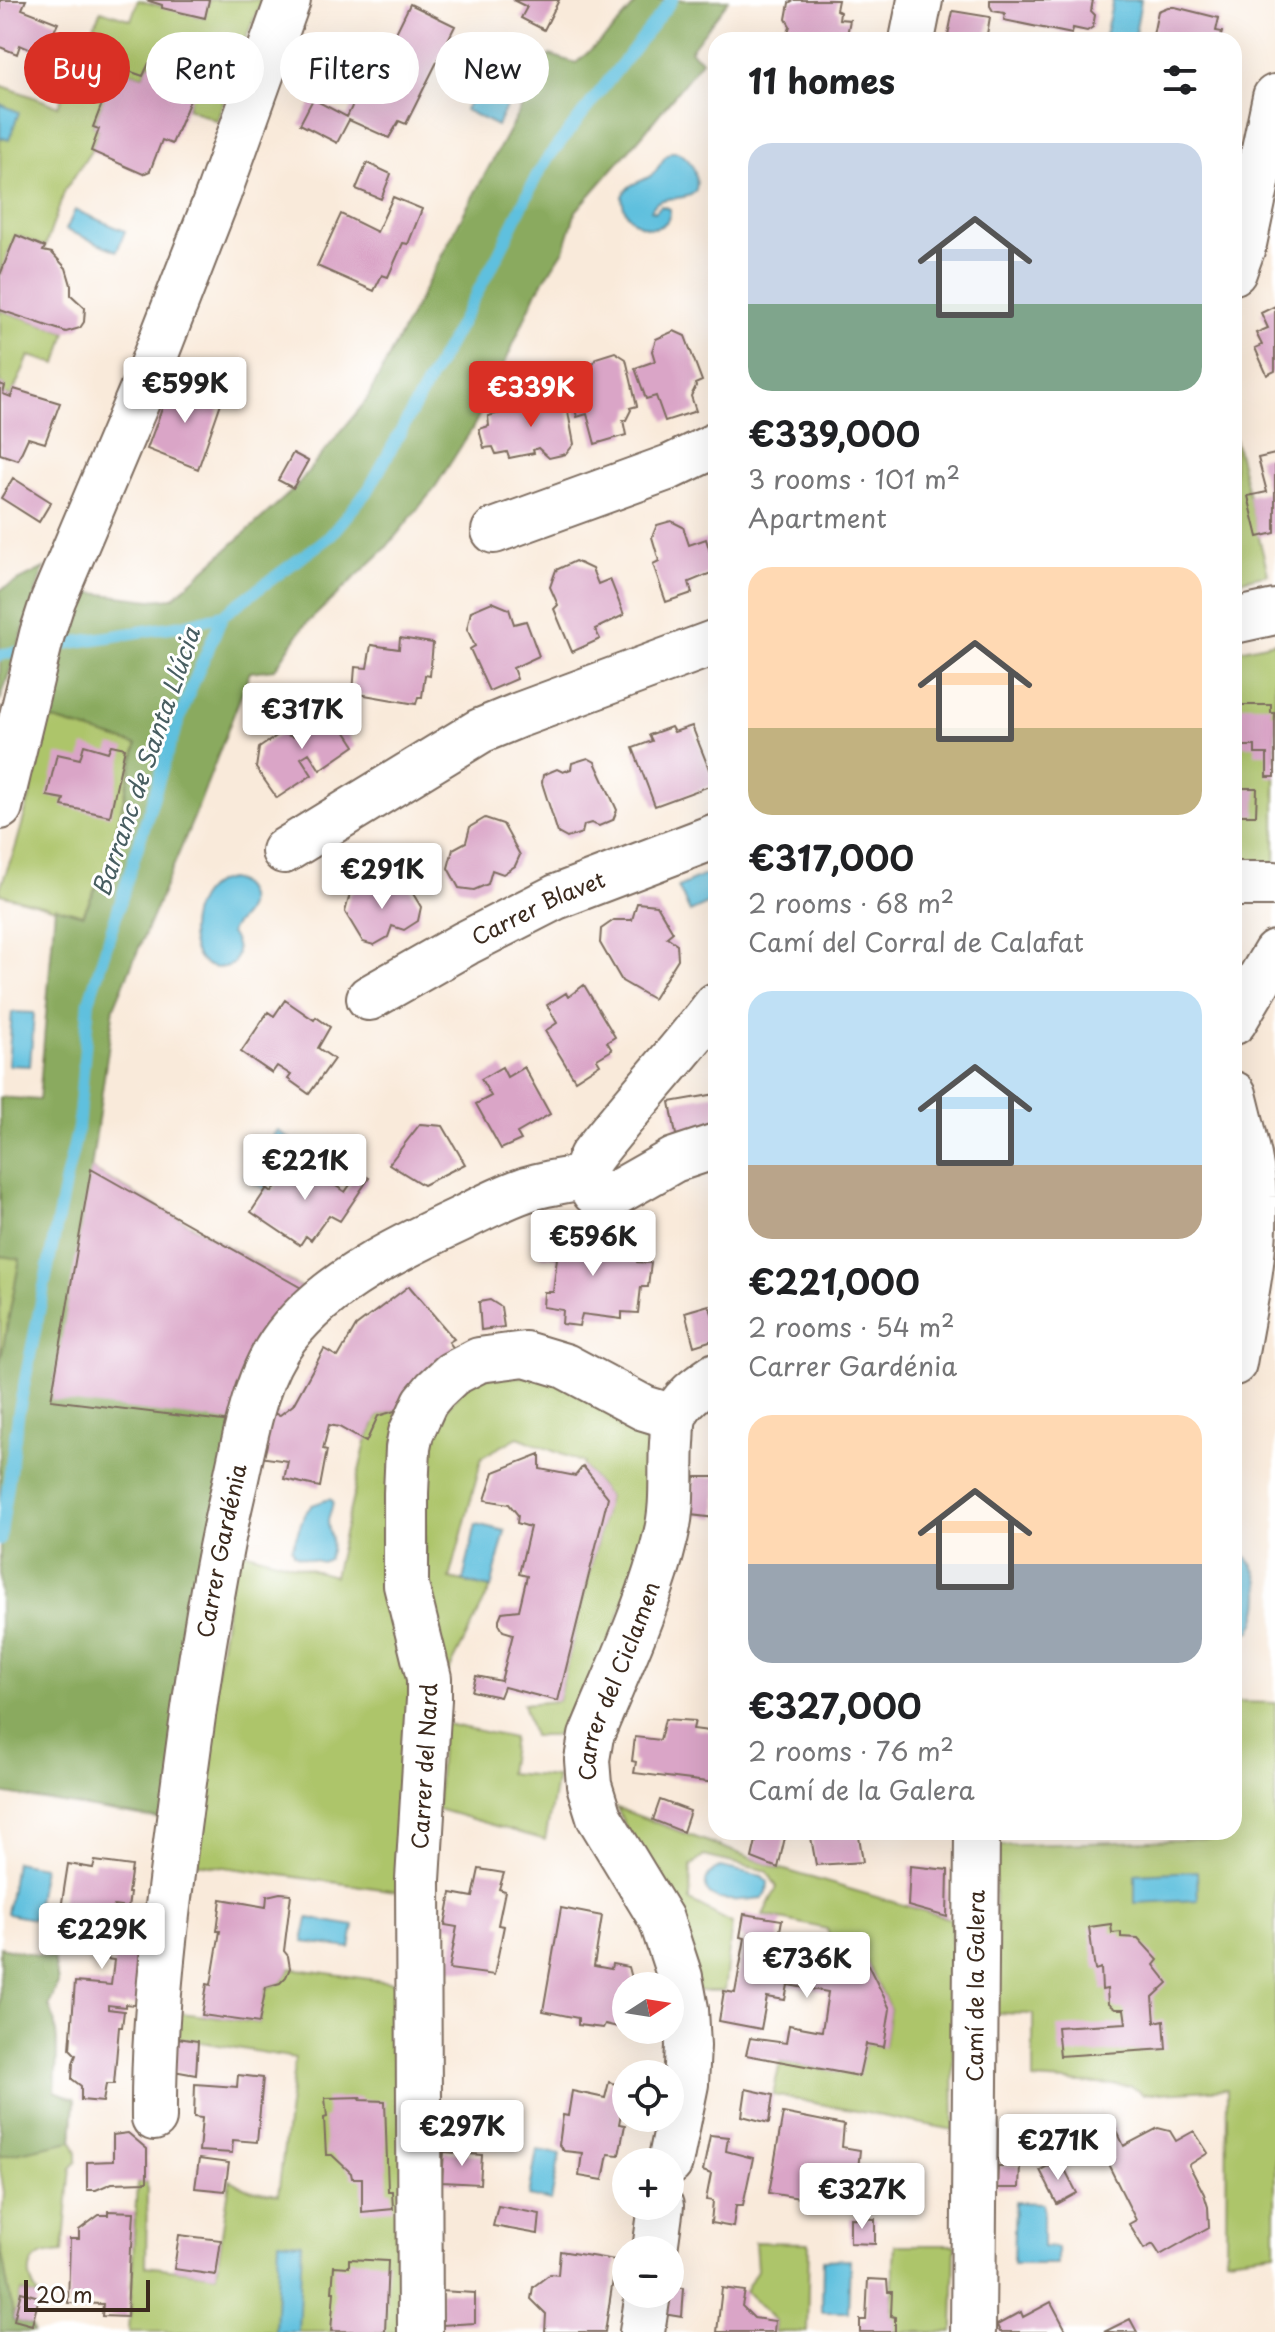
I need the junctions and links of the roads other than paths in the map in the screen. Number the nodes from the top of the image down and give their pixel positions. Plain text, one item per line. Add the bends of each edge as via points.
1 (288, 0) edge
2 (920, 0) edge
3 (914, 32) edge
4 (1275, 97) edge
5 (1242, 250) edge
6 (708, 449) edge
7 (494, 531) dead end
8 (1275, 612) edge
9 (1242, 619) edge
10 (708, 645) edge
11 (0, 807) edge
12 (708, 839) edge
13 (284, 851) dead end
14 (1242, 884) edge
15 (1275, 884) edge
16 (1275, 953) edge
17 (369, 998) dead end
18 (1242, 1009) edge
19 (708, 1016) edge
20 (1242, 1127) edge
21 (708, 1149) edge
22 (586, 1177) junction
23 (1244, 1216) edge
24 (1275, 1268) edge
25 (1242, 1316) edge
26 (708, 1382) edge
27 (674, 1417) junction
28 (977, 1840) edge
29 (154, 2118) dead end
30 (673, 2148) edge
31 (646, 2308) edge
32 (420, 2332) edge
33 (642, 2332) edge
34 (973, 2332) edge

1 - 11 street via 150,371 53,600
2 - 3 street
4 - 5 street
6 - 7 street
8 - 9 street
10 - 13 street via 480,731
12 - 17 street, Carrer Blavet via 556,897
14 - 15 street
16 - 18 street
19 - 22 street via 591,1157
20 - 23 street via 1255,1199
21 - 22 street via 674,1160 611,1194 594,1192
22 - 29 street, Carrer Gardénia via 506,1197 383,1258 316,1305 274,1353 255,1401 229,1508 198,1683 162,1948
23 - 24 street via 1260,1230
23 - 25 street via 1254,1245
26 - 27 street
27 - 30 street, Carrer del Ciclamen via 666,1535 648,1595 591,1736 587,1760 599,1817 661,1919 680,1977 688,2046
27 - 32 street, Carrer del Nard via 644,1408 565,1366 510,1354 479,1360 452,1374 425,1402 411,1433 406,1585 429,1678 418,1880
28 - 34 street, Camí de la Galera
31 - 33 street

